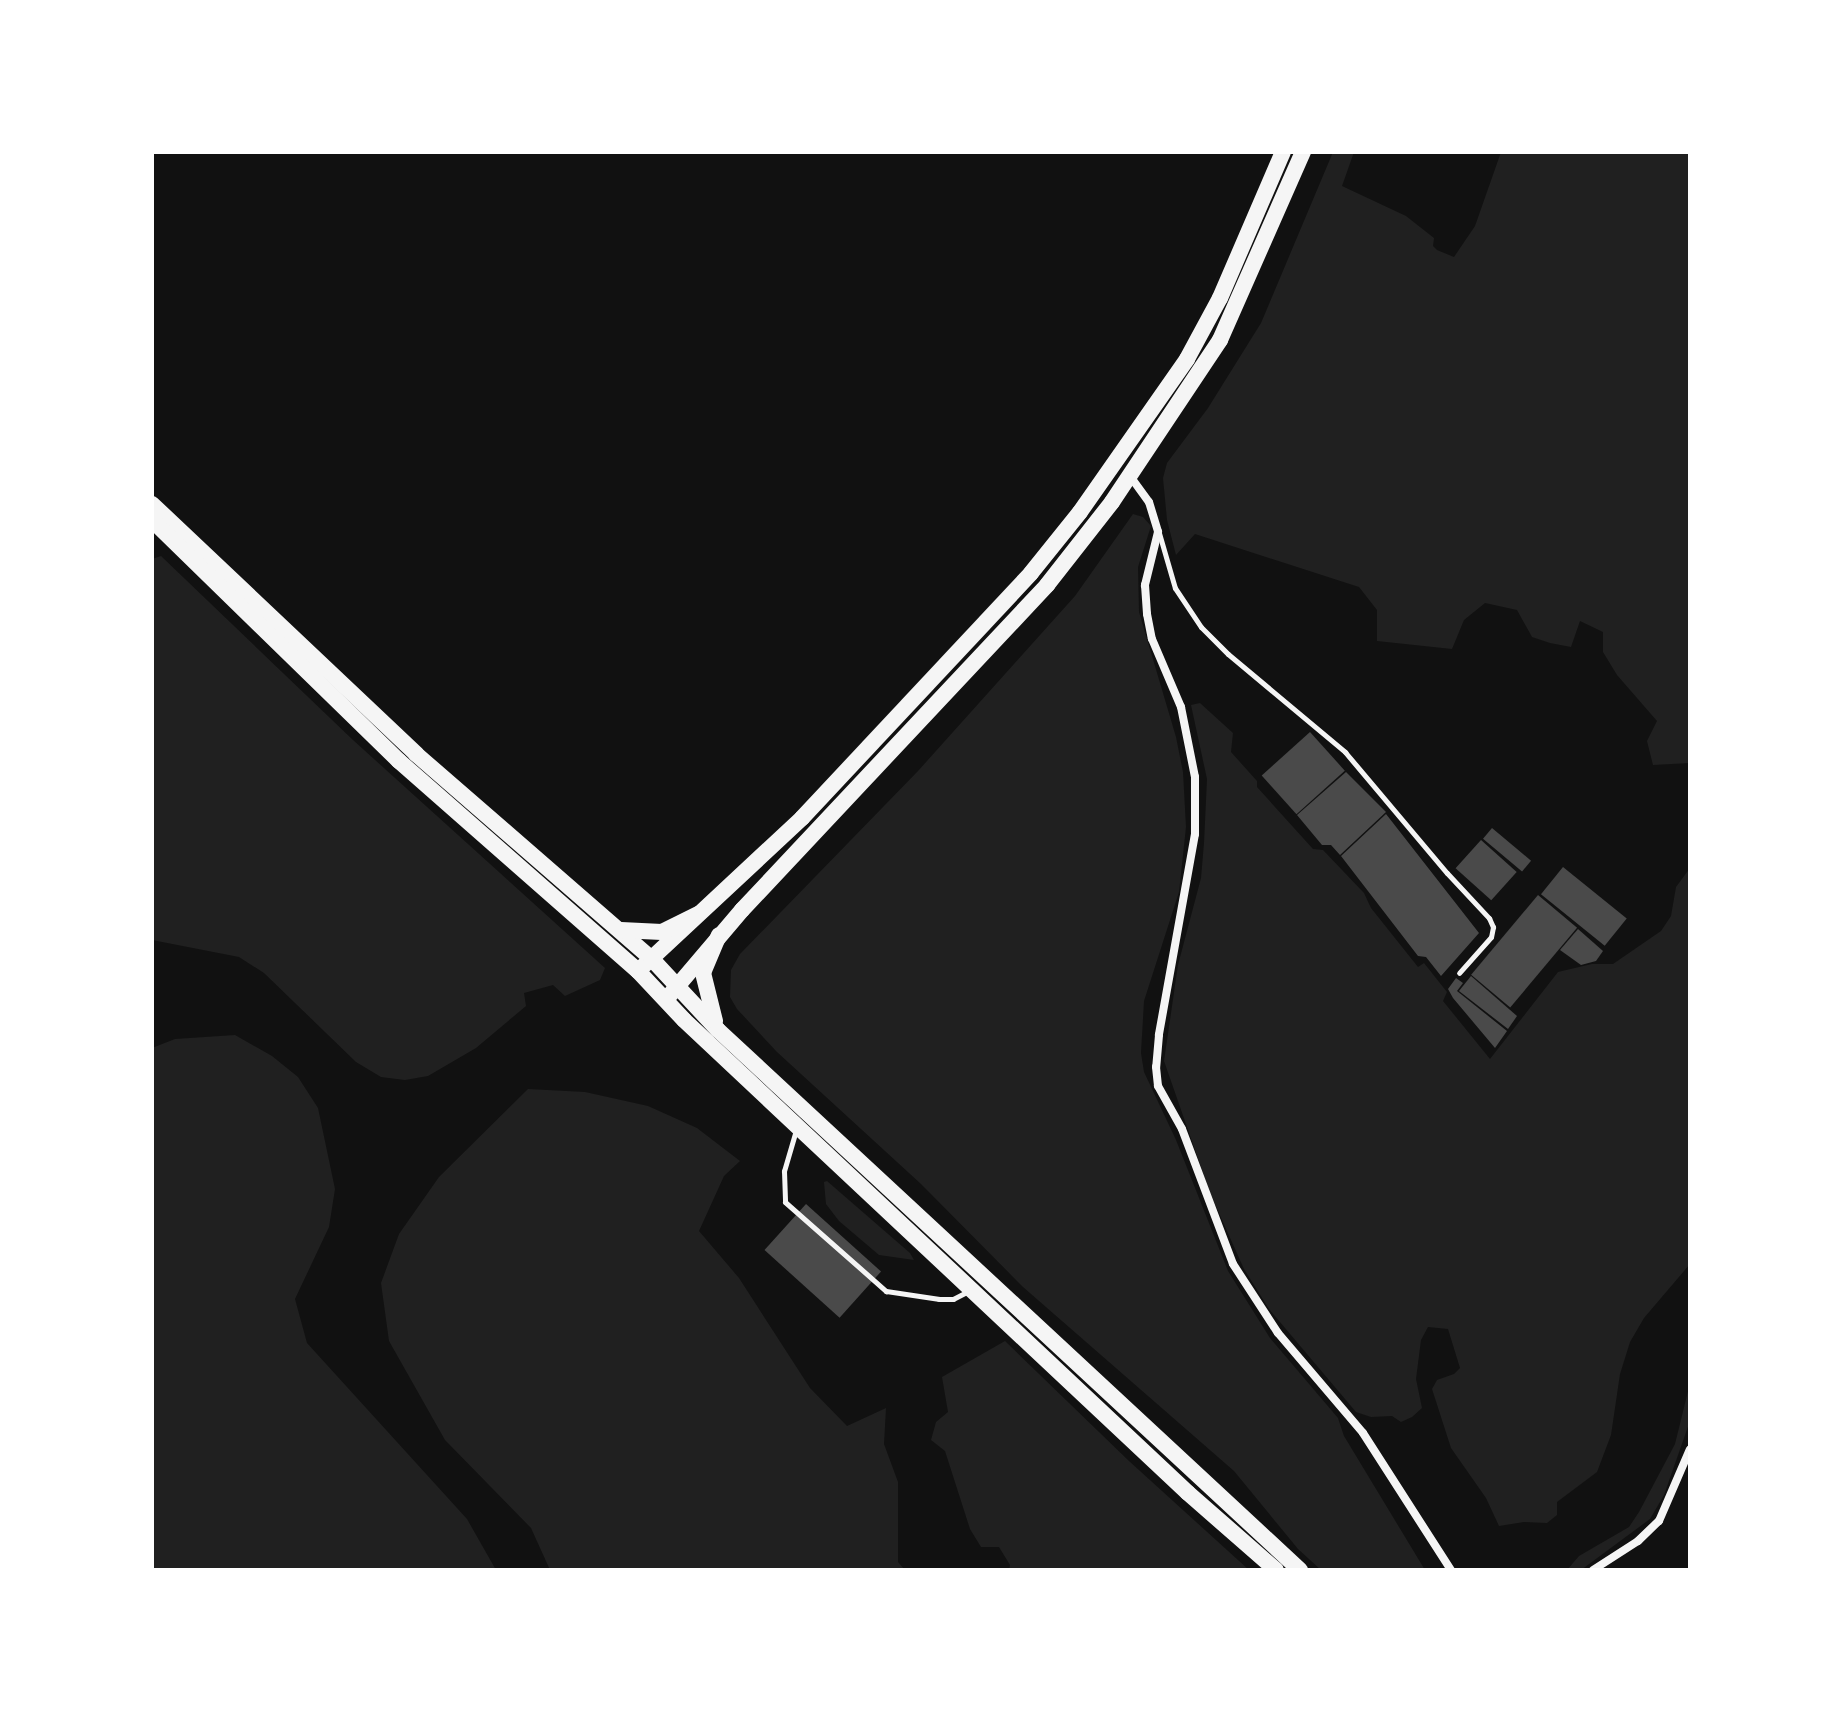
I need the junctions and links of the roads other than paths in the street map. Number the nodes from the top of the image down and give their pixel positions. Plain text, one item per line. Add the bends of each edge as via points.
1 (1283, 152) edge
2 (1303, 152) edge
3 (1130, 476) junction
4 (152, 504) edge
5 (152, 520) edge
6 (1158, 532) junction
7 (698, 914) junction
8 (616, 928) junction
9 (719, 935) junction
10 (651, 958) junction
11 (638, 971) junction
12 (1459, 973) dead end
13 (678, 987) junction
14 (665, 1001) junction
15 (718, 1030) junction
16 (797, 1125) junction
17 (972, 1290) junction
18 (1690, 1449) edge
19 (1276, 1570) edge
20 (1300, 1570) edge
21 (1451, 1570) edge
22 (1593, 1570) edge

1 - 7 main road via 1220,298 1187,359 1080,512 1031,573 802,818
2 - 3 main road via 1220,340
3 - 6 street via 1149,502
3 - 9 main road via 1047,585
4 - 8 main road via 416,754
5 - 11 main road via 399,761
6 - 12 lane via 1175,588 1201,627 1345,752 1489,918 1491,937
6 - 21 street via 1145,585 1147,614 1181,707 1194,765 1196,806 1190,871 1159,1035 1158,1086 1182,1129 1233,1264 1278,1333 1363,1433
7 - 8 main road via 662,932
7 - 10 main road
8 - 10 main road
9 - 13 main road
9 - 15 main road via 703,973
10 - 11 main road
10 - 13 main road
11 - 14 main road
13 - 14 main road
13 - 15 main road
14 - 16 main road
15 - 20 main road
16 - 17 main road
16 - 17 lane via 784,1171 785,1202 886,1291 953,1299
17 - 19 main road
18 - 22 street via 1651,1531

